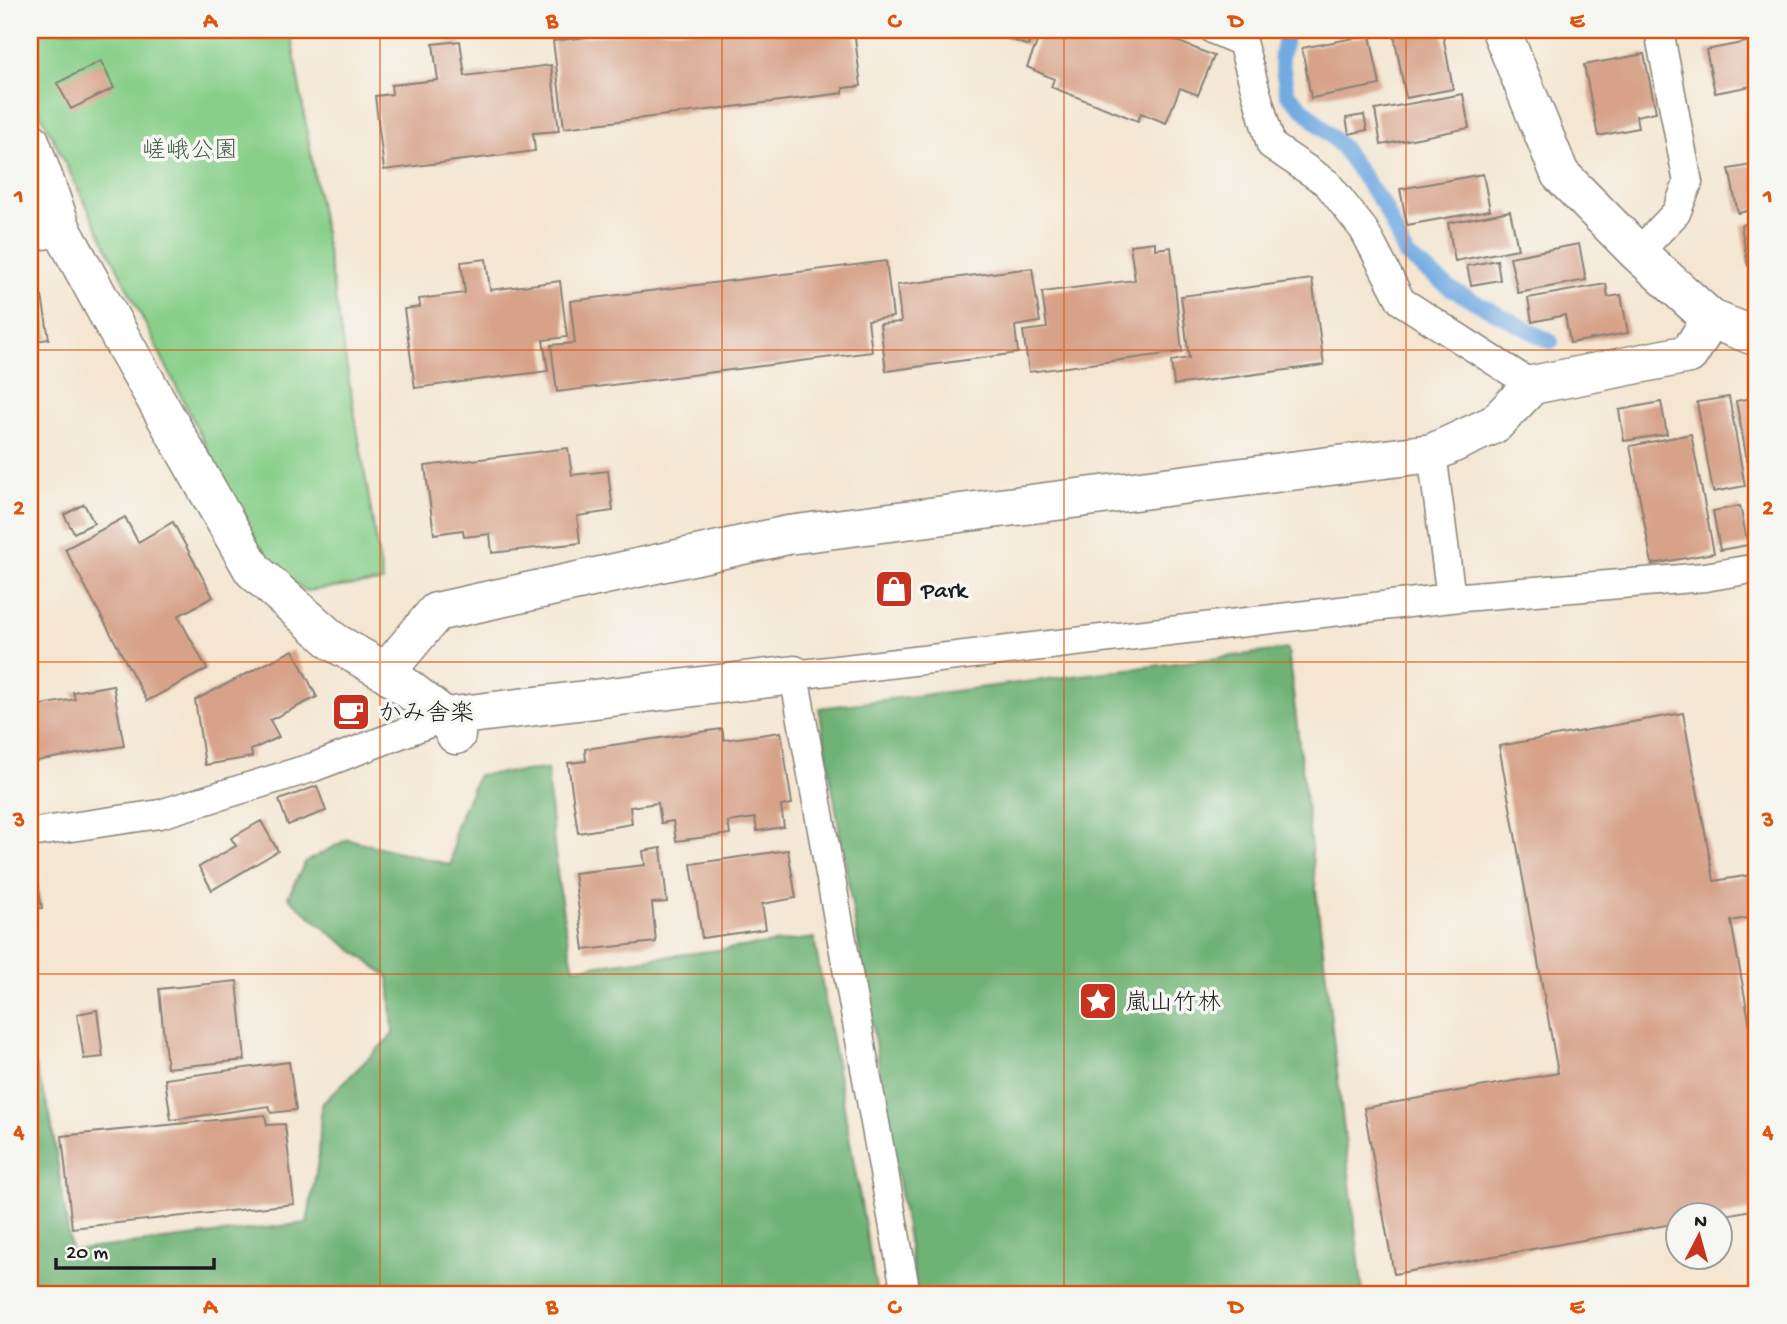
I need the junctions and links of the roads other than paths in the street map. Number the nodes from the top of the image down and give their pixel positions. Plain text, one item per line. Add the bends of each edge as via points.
1 (1214, 30) edge
2 (1501, 30) edge
3 (1659, 30) edge
4 (30, 141) edge
5 (47, 234) edge
6 (1638, 253) junction
7 (1711, 319) junction
8 (1757, 337) edge
9 (1532, 385) junction
10 (1432, 453) junction
11 (1757, 568) edge
12 (1451, 598) junction
13 (386, 672) junction
14 (794, 675) junction
15 (451, 726) junction
16 (30, 833) edge
17 (906, 1294) edge

1 - 9 lane via 1242,42 1270,145 1327,183 1364,230 1401,301
2 - 6 street via 1560,174
3 - 6 lane via 1688,183 1676,213
4 - 5 street
5 - 13 street via 126,347 253,570 334,642
6 - 7 street
7 - 8 street
7 - 9 street via 1689,354
9 - 10 street via 1495,424
10 - 12 lane
10 - 13 street via 788,536 436,612
11 - 12 lane via 1705,577
12 - 14 lane
13 - 15 street
14 - 15 street
14 - 17 lane
15 - 16 lane via 160,814

